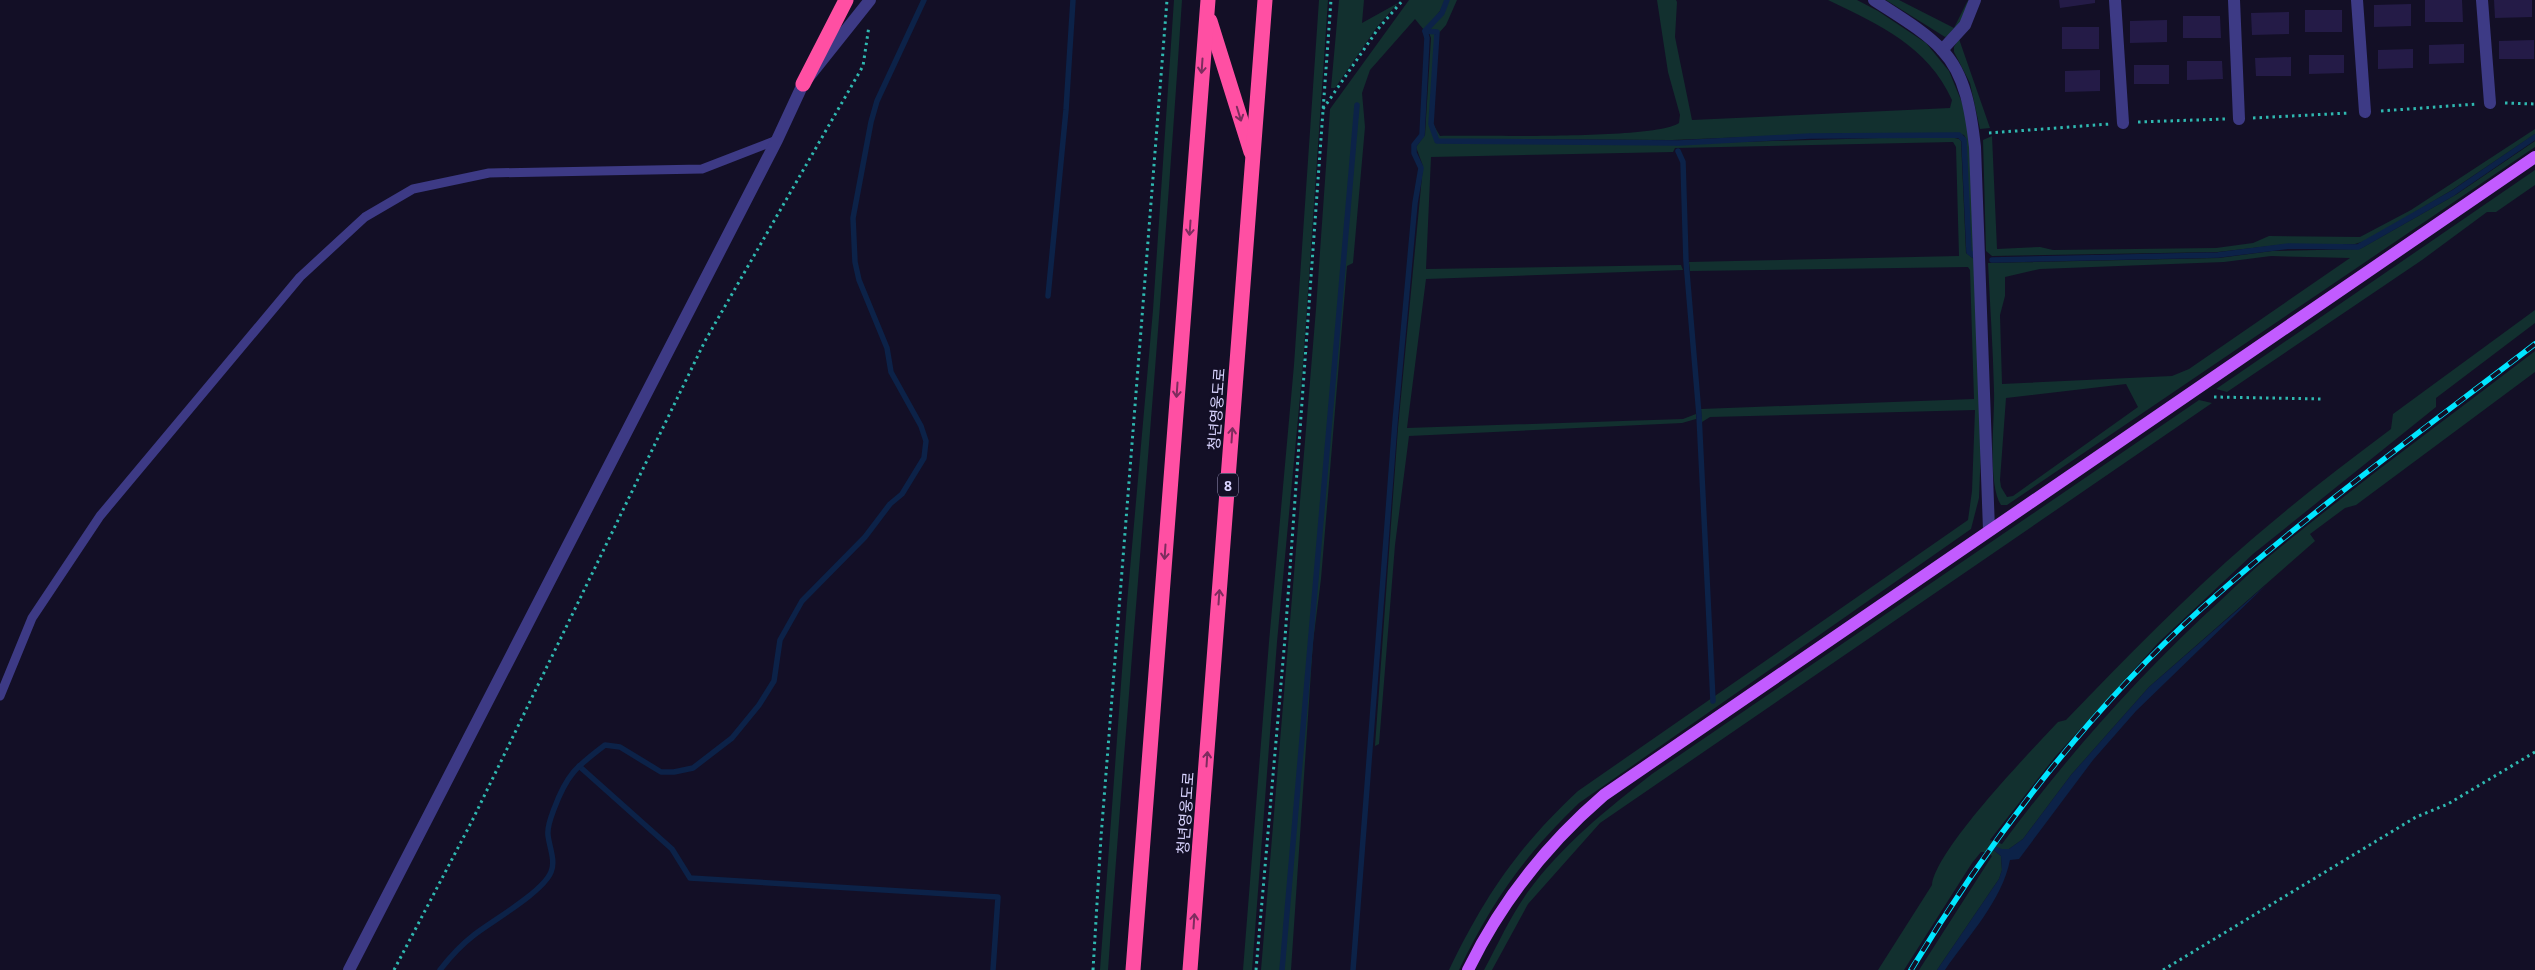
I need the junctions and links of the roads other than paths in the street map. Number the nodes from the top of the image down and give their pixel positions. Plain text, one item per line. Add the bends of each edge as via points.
1 (846, 0) edge
2 (1265, 0) edge
3 (1874, 0) edge
4 (1975, 0) edge
5 (2116, 0) edge
6 (2234, 0) edge
7 (2357, 0) edge
8 (2482, 0) edge
9 (868, 3) edge
10 (1206, 4) edge
11 (1942, 50) junction
12 (803, 84) junction
13 (2490, 103) dead end
14 (2364, 112) dead end
15 (2239, 119) dead end
16 (2123, 123) dead end
17 (777, 140) junction
18 (2535, 156) edge
19 (1253, 159) junction
20 (1989, 530) junction
21 (0, 696) edge
22 (349, 970) edge
23 (1133, 970) edge
24 (1190, 970) edge
25 (1468, 970) edge

1 - 12 highway
2 - 19 highway, 청년영웅도로 / 8
3 - 11 street
4 - 11 street via 1965,24
5 - 16 street
6 - 15 street
7 - 14 street
8 - 13 street
9 - 12 street
10 -> 19 highway
10 -> 23 highway
11 - 20 street via 1958,74 1970,107 1975,147
12 - 17 street
17 - 21 lane via 702,169 489,174 413,189 365,217 300,277 100,516 32,618
17 - 22 street
18 - 20 main road
24 -> 19 highway, 청년영웅도로 / 8
20 - 25 main road via 1604,795 1566,829 1534,866 1504,906

